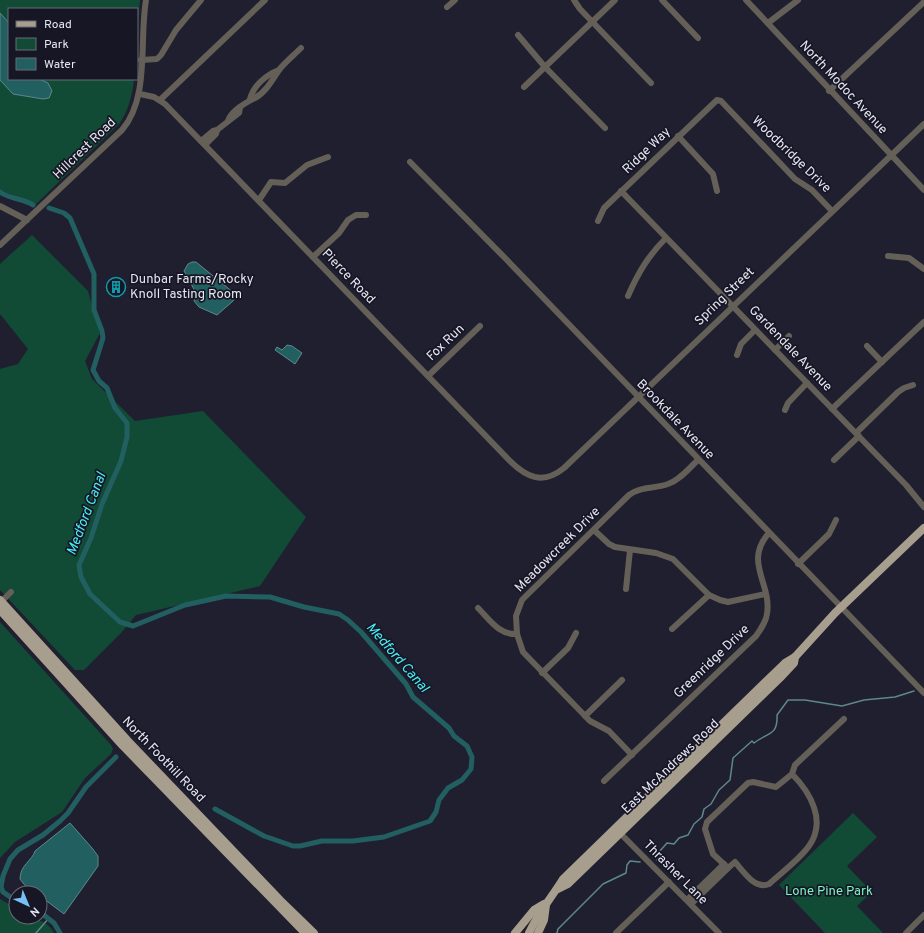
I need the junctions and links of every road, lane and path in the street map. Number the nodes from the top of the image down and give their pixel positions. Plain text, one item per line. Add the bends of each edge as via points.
1 (146, 0) edge
2 (201, 0) edge
3 (265, 0) edge
4 (455, 0) edge
5 (574, 0) edge
6 (615, 0) edge
7 (662, 0) edge
8 (746, 0) edge
9 (798, 0) edge
10 (924, 2) edge
11 (448, 7) dead end
12 (593, 22) junction
13 (768, 23) junction
14 (518, 36) dead end
15 (698, 38) dead end
16 (301, 48) dead end
17 (141, 60) junction
18 (546, 67) junction
19 (652, 83) dead end
20 (524, 87) dead end
21 (829, 91) junction
22 (140, 94) junction
23 (160, 100) junction
24 (716, 100) joint
25 (924, 124) edge
26 (605, 128) dead end
27 (678, 136) junction
28 (203, 143) junction
29 (891, 155) junction
30 (328, 157) dead end
31 (410, 162) dead end
32 (924, 190) edge
33 (621, 191) junction
34 (717, 191) dead end
35 (259, 200) junction
36 (0, 206) edge
37 (832, 211) junction
38 (366, 215) dead end
39 (27, 220) junction
40 (598, 220) dead end
41 (666, 238) junction
42 (0, 245) edge
43 (888, 256) dead end
44 (314, 257) junction
45 (924, 269) edge
46 (628, 296) dead end
47 (732, 306) junction
48 (924, 322) edge
49 (480, 326) dead end
50 (755, 330) junction
51 (790, 336) dead end
52 (867, 346) dead end
53 (775, 350) junction
54 (737, 355) dead end
55 (882, 362) junction
56 (428, 376) junction
57 (807, 383) junction
58 (913, 385) dead end
59 (637, 396) junction
60 (832, 409) junction
61 (785, 410) dead end
62 (857, 435) junction
63 (698, 460) junction
64 (834, 460) dead end
65 (538, 478) joint
66 (924, 507) edge
67 (836, 520) dead end
68 (924, 528) edge
69 (594, 530) junction
70 (769, 533) junction
71 (630, 550) junction
72 (798, 564) junction
73 (626, 589) dead end
74 (11, 592) dead end
75 (765, 594) junction
76 (709, 595) junction
77 (1, 601) edge
78 (478, 608) dead end
79 (841, 608) junction
80 (0, 610) edge
81 (672, 629) dead end
82 (576, 633) dead end
83 (517, 634) junction
84 (542, 673) junction
85 (622, 680) dead end
86 (924, 691) edge
87 (585, 716) junction
88 (844, 719) dead end
89 (632, 755) junction
90 (792, 774) junction
91 (604, 781) dead end
92 (618, 831) junction
93 (726, 866) junction
94 (669, 882) junction
95 (547, 902) junction
96 (689, 902) junction
97 (924, 915) edge
98 (305, 933) edge
99 (314, 933) edge
100 (515, 933) edge
101 (529, 933) edge
102 (538, 933) edge
103 (617, 933) edge
104 (719, 933) edge
105 (906, 933) edge

1 - 17 street, Hillcrest Road
2 - 17 street via 176,30 161,55 156,59
3 - 23 street
4 - 11 street
5 - 12 street
6 - 12 street
7 - 15 street
8 - 13 street, North Modoc Avenue
9 - 13 street
10 - 21 street
12 - 18 street
12 - 19 street
13 - 21 street, North Modoc Avenue
14 - 18 street
16 - 28 street via 275,79 255,98 237,109 228,121 213,131
17 - 22 street, Hillcrest Road
18 - 20 street
18 - 26 street
21 - 29 street, North Modoc Avenue
22 - 23 street, Pierce Road
22 - 39 street, Hillcrest Road via 134,112 122,130
23 - 28 street, Pierce Road
24 - 27 street, Ridge Way
24 - 37 street, Woodbridge Drive via 720,101 795,179 812,190
25 - 29 street, Spring Street
27 - 33 street, Ridge Way
27 - 34 street via 713,174
28 - 35 street, Pierce Road
29 - 32 street, North Modoc Avenue
29 - 37 street, Spring Street
30 - 35 street via 307,165 285,183 271,182
31 - 59 street, Brookdale Avenue
33 - 40 street, Ridge Way via 604,208
33 - 41 street, Gardendale Avenue
35 - 44 street, Pierce Road
36 - 39 street
37 - 47 street, Spring Street
38 - 44 street via 356,215 348,220 339,233
39 - 42 street, Hillcrest Road
41 - 46 street via 640,268
41 - 47 street, Gardendale Avenue
43 - 45 street via 909,258
44 - 56 street, Pierce Road
47 - 50 street, Gardendale Avenue
47 - 59 street, Spring Street
48 - 55 street
49 - 56 street, Fox Run
50 - 53 street, Gardendale Avenue
50 - 54 street via 741,344
51 - 53 street
52 - 55 street
53 - 57 street, Gardendale Avenue
55 - 60 street
56 - 65 street, Pierce Road via 514,464 525,474
57 - 60 street, Gardendale Avenue
57 - 61 street via 788,403
58 - 62 street via 898,392
59 - 63 street, Brookdale Avenue
59 - 65 street, Spring Street via 559,472 549,477
60 - 62 street, Gardendale Avenue
62 - 64 street
62 - 66 street, Gardendale Avenue
63 - 69 street, Meadowcreek Drive via 673,482 640,488 634,492
63 - 70 street, Brookdale Avenue
67 - 72 street via 829,534
68 - 79 main road, East McAndrews Road
69 - 71 street via 609,544
69 - 83 street, Meadowcreek Drive via 522,600 516,616
70 - 72 street, Brookdale Avenue
70 - 75 street, Greenridge Drive via 760,545 757,558
71 - 73 street
71 - 76 street via 656,553 673,559
72 - 79 street, Brookdale Avenue
74 - 77 street
75 - 76 street via 728,602
75 - 89 street, Greenridge Drive via 767,612 756,636
76 - 81 street
77 - 99 main road, North Foothill Road via 128,742
78 - 83 street via 501,632
79 - 86 street, Brookdale Avenue
79 - 92 main road, East McAndrews Road via 795,657 785,663
80 - 98 main road, North Foothill Road via 118,740
82 - 84 street via 568,648
83 - 84 street, Meadowcreek Drive via 523,652
84 - 87 street, Meadowcreek Drive
85 - 87 street
87 - 89 street, Meadowcreek Drive via 609,732
88 - 90 street via 795,765
89 - 91 street, Greenridge Drive
90 - 93 street via 776,787 748,783 707,822 706,829 714,854
90 - 93 street via 807,791 814,807 816,829 809,846 763,887 757,885 735,862
92 - 94 street, Thrasher Lane
92 - 95 main road, East McAndrews Road via 568,884 558,889
93 - 96 street
94 - 96 street, Thrasher Lane
94 - 103 street
95 - 100 main road via 534,910
95 - 101 main road, East McAndrews Road
95 - 102 main road via 544,920
96 - 104 street, Thrasher Lane
97 - 105 street

